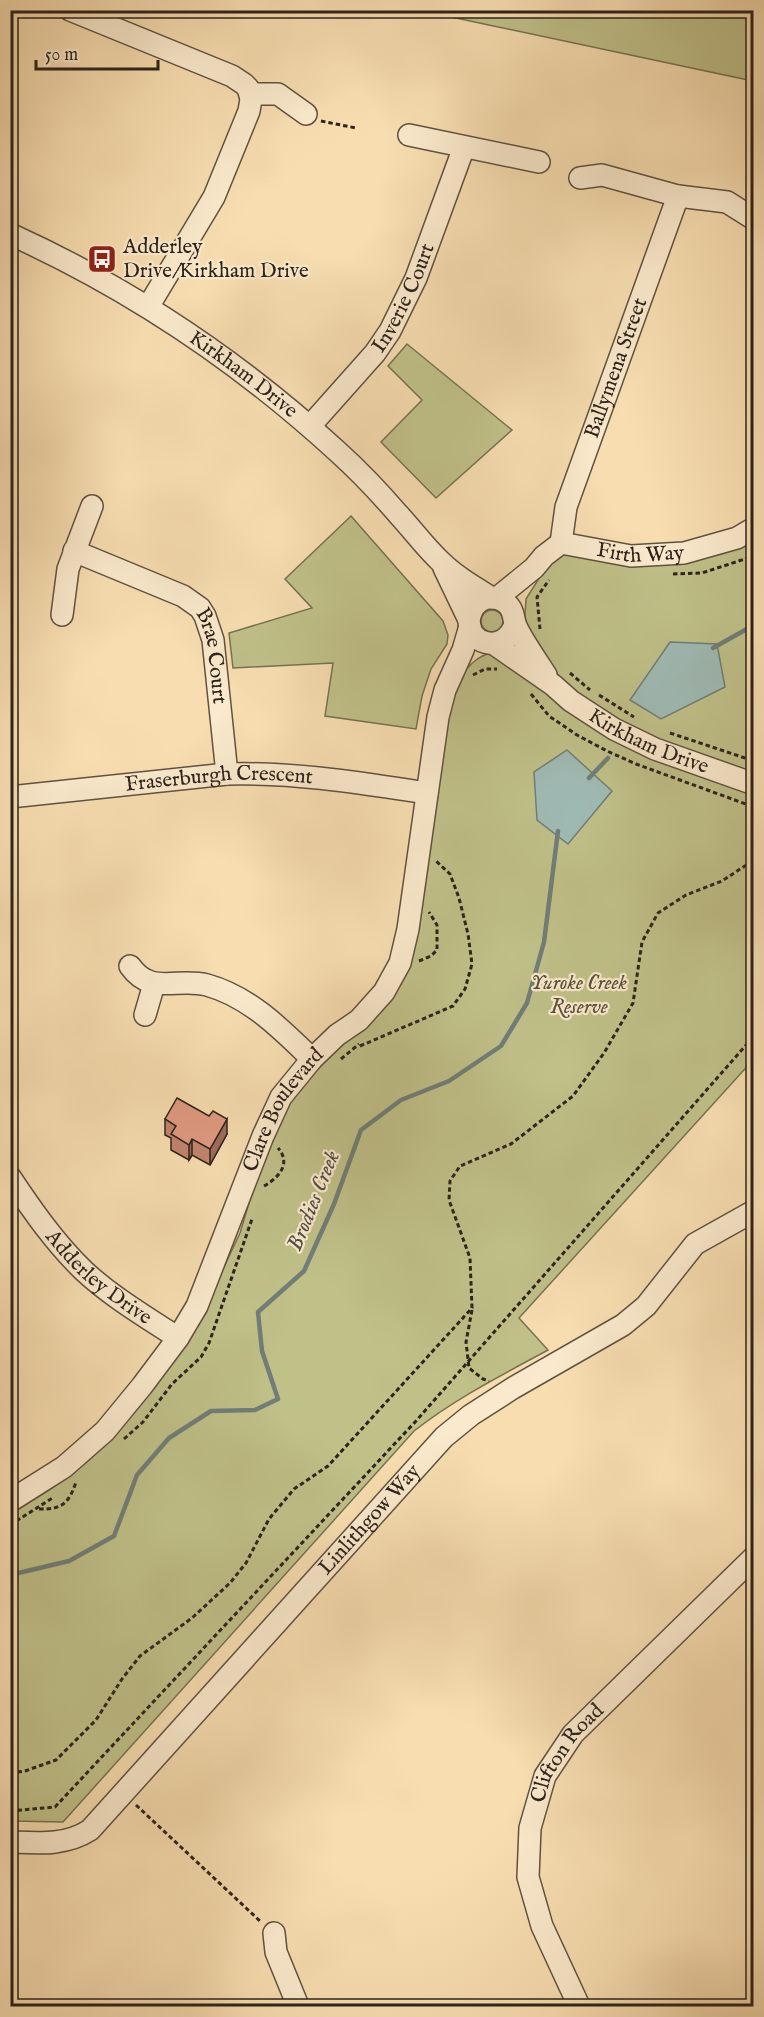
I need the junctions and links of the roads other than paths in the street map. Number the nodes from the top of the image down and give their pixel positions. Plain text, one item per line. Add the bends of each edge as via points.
1 (70, 10) edge
2 (250, 94) junction
3 (306, 114) road end
4 (409, 135) dead end
5 (464, 147) junction
6 (539, 162) dead end
7 (580, 178) dead end
8 (678, 196) junction
9 (753, 219) edge
10 (10, 234) edge
11 (148, 306) junction
12 (310, 426) junction
13 (92, 506) dead end
14 (753, 528) edge
15 (561, 543) junction
16 (74, 551) junction
17 (441, 562) junction
18 (543, 571) junction
19 (494, 598) junction
20 (62, 615) dead end
21 (514, 620) junction
22 (469, 623) junction
23 (492, 644) junction
24 (455, 670) junction
25 (558, 677) junction
26 (227, 774) junction
27 (753, 784) edge
28 (427, 792) junction
29 (10, 797) edge
30 (130, 966) dead end
31 (154, 984) junction
32 (145, 1015) dead end
33 (312, 1059) junction
34 (10, 1177) edge
35 (753, 1211) edge
36 (178, 1338) junction
37 (10, 1501) edge
38 (753, 1557) edge
39 (10, 1842) edge
40 (274, 1933) road end
41 (298, 2007) edge
42 (579, 2007) edge

1 - 2 street via 232,76
2 - 3 street via 278,94
2 - 11 street via 249,111 214,196
4 - 5 street
5 - 6 street
5 - 12 street, Inverie Court via 416,278 390,331
7 - 8 street via 602,175
8 - 9 street via 727,202
8 - 15 street, Ballymena Street via 566,507
10 - 11 street, Kirkham Drive
11 - 12 street, Kirkham Drive via 216,352
12 - 17 street, Kirkham Drive via 394,508
13 - 16 street
14 - 15 street, Firth Way via 737,538 684,553 631,556
15 - 18 street via 544,556
16 - 20 street via 65,582
16 - 26 street, Brae Court via 183,596 200,608 213,640
17 - 19 street, Kirkham Drive
17 - 22 street, Kirkham Drive
18 - 19 street
18 - 21 street
19 - 21 street via 508,605
19 - 22 street via 479,602 470,613
21 - 23 street via 508,637
21 - 25 street, Kirkham Drive
22 - 23 street via 477,638
22 - 24 street, Clare Boulevard
23 - 24 street
23 - 25 street, Kirkham Drive
24 - 28 street, Clare Boulevard via 441,703
25 - 27 street, Kirkham Drive via 595,718 635,740
26 - 28 street, Fraserburgh Crescent via 280,773
26 - 29 street, Fraserburgh Crescent
28 - 33 street, Clare Boulevard via 400,963 377,1002
30 - 31 street
31 - 32 street
31 - 33 street via 191,982 222,990 271,1020
33 - 36 street, Clare Boulevard via 281,1097 197,1306
34 - 36 street, Adderley Drive via 36,1217 85,1271
35 - 39 street, Linlithgow Way via 695,1244 646,1306 623,1325 513,1388 444,1437 90,1830 53,1843
36 - 37 street, Clare Boulevard via 105,1431 64,1467
38 - 42 street, Clifton Road via 573,1734 545,1776 530,1828 528,1877 542,1926
40 - 41 street via 276,1952

